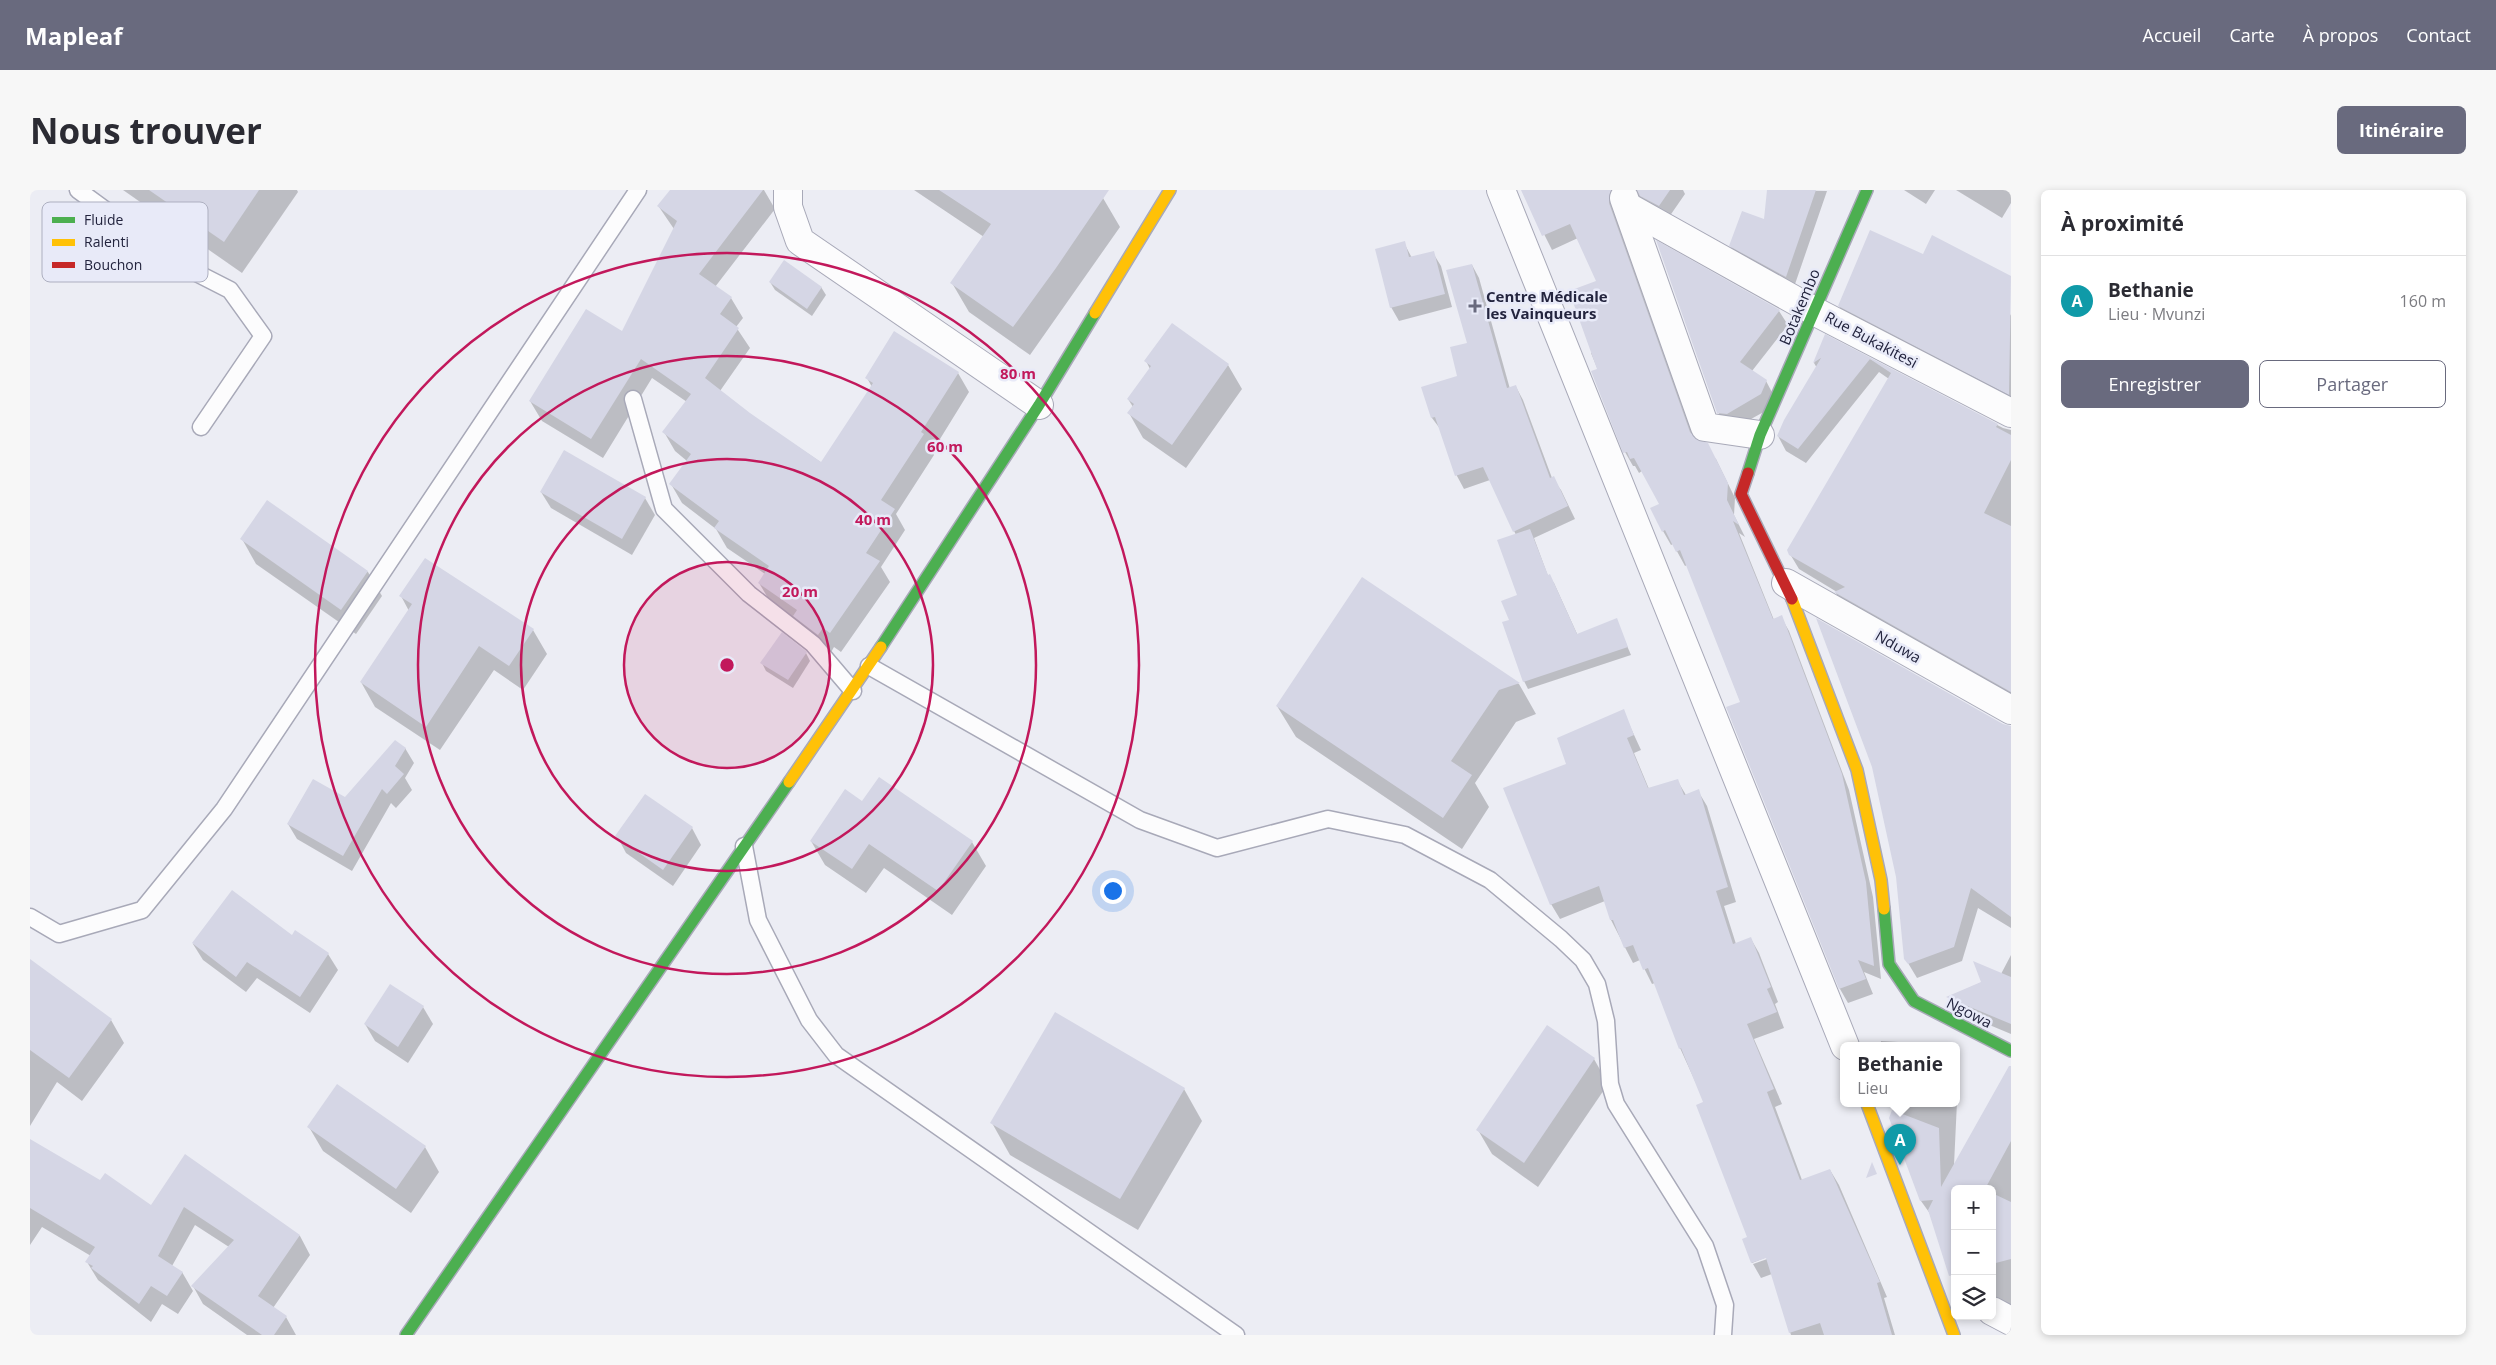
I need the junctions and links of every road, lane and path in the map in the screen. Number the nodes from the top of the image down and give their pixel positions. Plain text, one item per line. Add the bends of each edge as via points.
1 (78, 190) edge
2 (638, 190) edge
3 (788, 190) edge
4 (1170, 190) edge
5 (1501, 190) edge
6 (1867, 190) edge
7 (1624, 198) edge
8 (94, 202) edge
9 (208, 279) edge
10 (1814, 310) junction
11 (633, 399) dead end
12 (1039, 405) junction
13 (2011, 413) edge
14 (200, 426) dead end
15 (1760, 435) junction
16 (1786, 584) junction
17 (869, 666) junction
18 (853, 691) junction
19 (2011, 710) edge
20 (744, 846) junction
21 (30, 917) edge
22 (1914, 1001) joint
23 (1843, 1042) edge
24 (2011, 1051) edge
25 (1868, 1107) edge
26 (1944, 1286) edge
27 (1996, 1313) edge
28 (2011, 1321) edge
29 (406, 1335) edge
30 (1236, 1335) edge
31 (1723, 1335) edge
32 (1954, 1335) edge

1 - 8 lane
2 - 21 lane via 224,809 142,910 59,934
3 - 12 street via 788,207 800,241
4 - 12 street
5 - 23 street
6 - 10 street, Botakembo
7 - 10 street, Rue Bukakitesi
7 - 15 street via 1705,427
9 - 14 lane via 230,290 263,336
10 - 13 street, Rue Bukakitesi
10 - 15 street, Botakembo
11 - 18 lane via 664,509 749,594 813,644
12 - 17 street
15 - 16 street, Botakembo via 1741,494
16 - 19 street, Nduwa
16 - 22 street, Botakembo via 1857,770 1881,880 1888,964
17 - 18 street
17 - 31 lane via 1140,820 1217,848 1328,819 1405,835 1490,880 1583,960 1597,984 1606,1021 1610,1084 1616,1104 1705,1246 1725,1305
18 - 20 street
20 - 29 street
20 - 30 lane via 758,920 809,1020 836,1055
22 - 24 street, Ngowa
25 - 26 street
26 - 32 street
27 - 28 street

